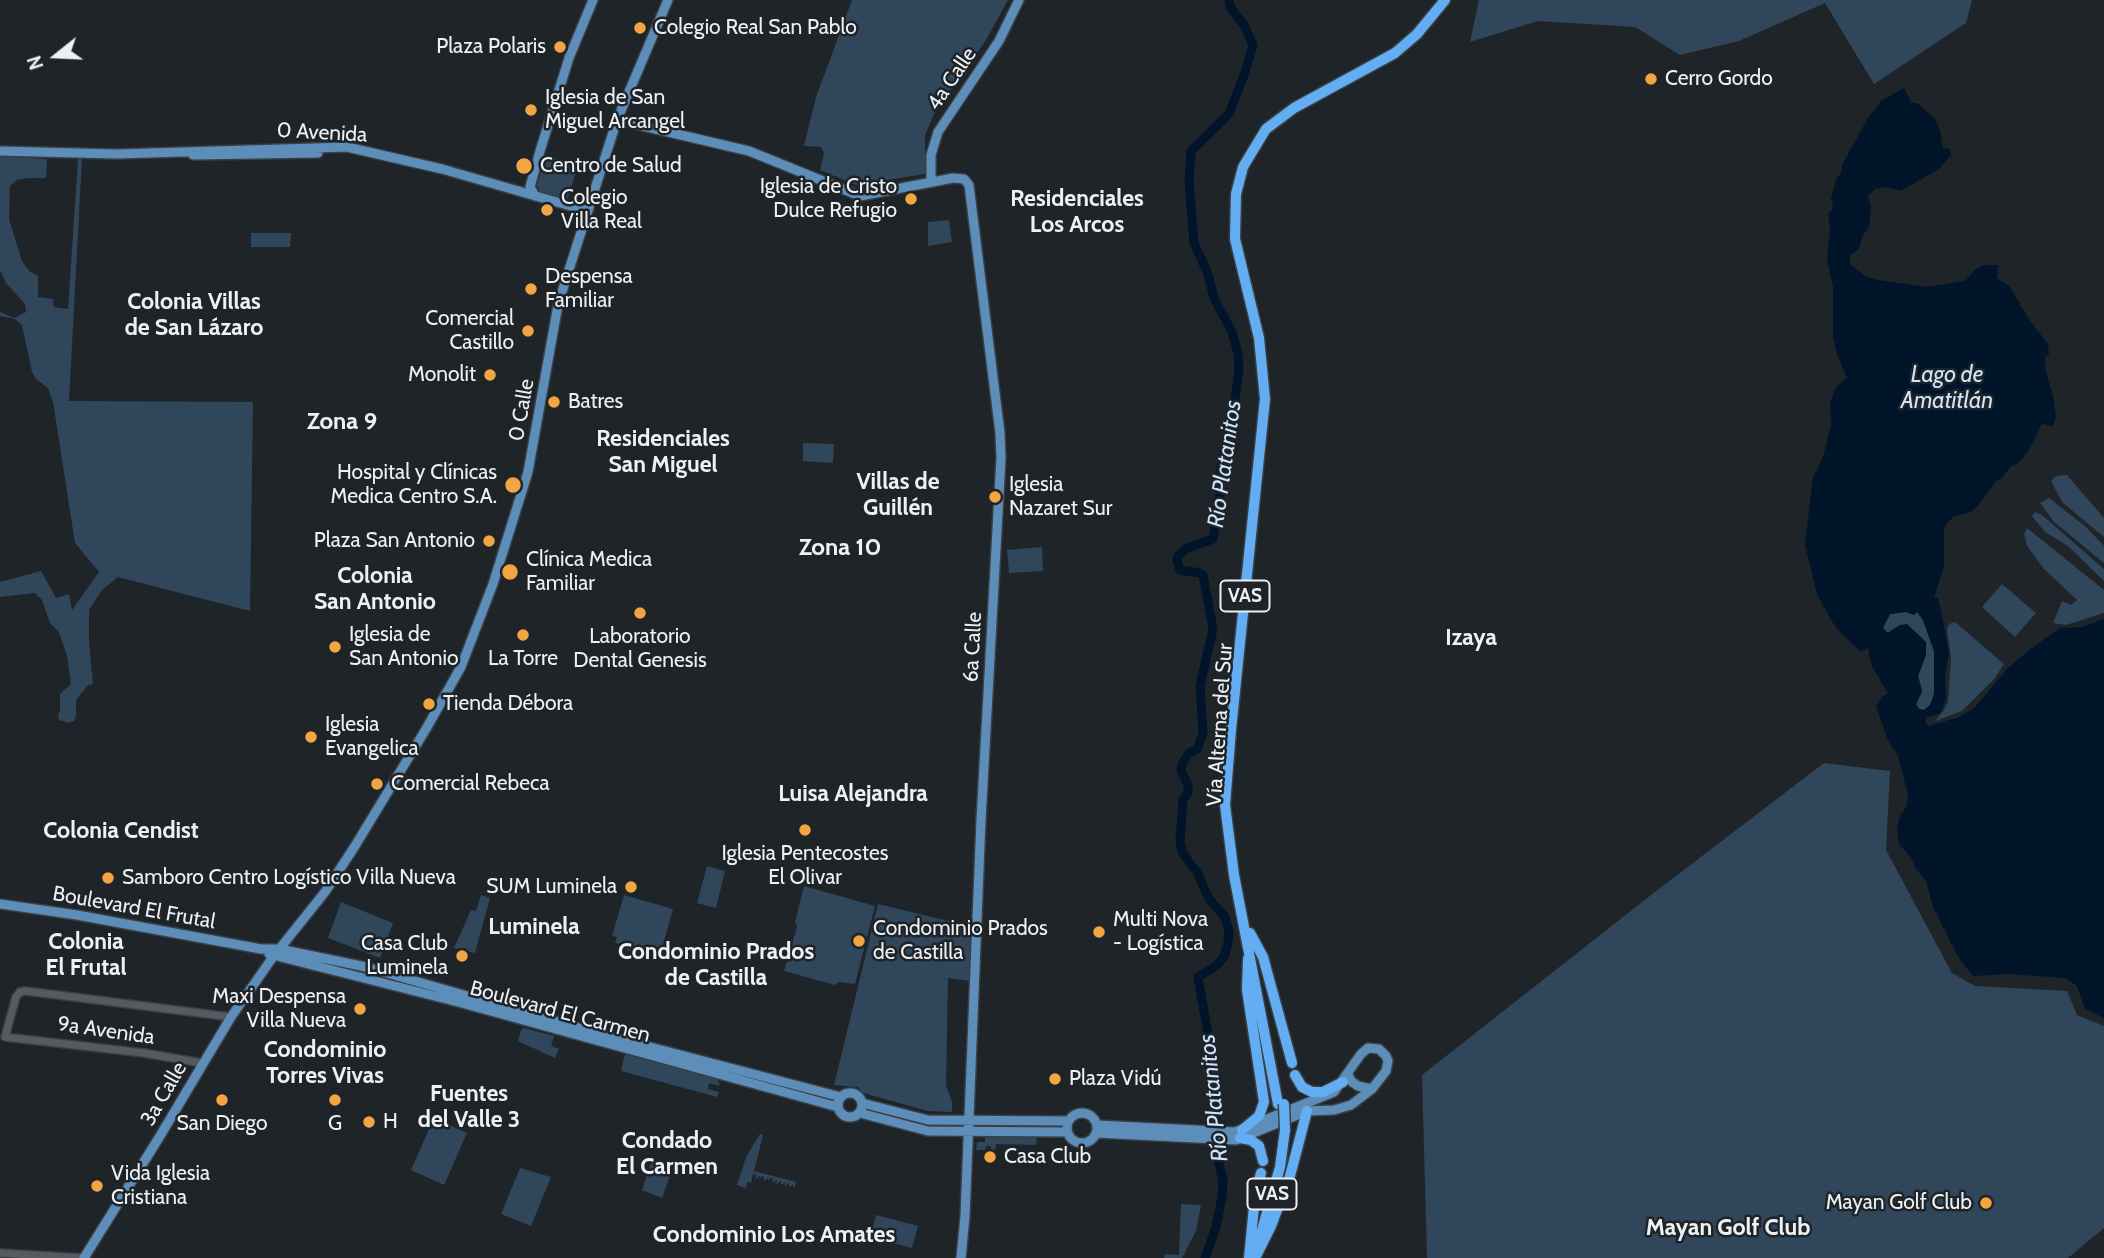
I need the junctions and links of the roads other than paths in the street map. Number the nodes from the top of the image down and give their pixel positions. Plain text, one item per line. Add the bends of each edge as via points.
1 (593, 0) edge
2 (668, 0) edge
3 (1019, 0) edge
4 (1445, 0) edge
5 (1451, 0) edge
6 (1307, 103) junction
7 (1296, 110) junction
8 (617, 120) junction
9 (0, 151) edge
10 (931, 182) junction
11 (526, 189) junction
12 (588, 211) junction
13 (0, 904) edge
14 (1251, 933) junction
15 (1249, 951) junction
16 (276, 953) junction
17 (231, 1017) junction
18 (0, 1018) edge
19 (9, 1019) junction
20 (202, 1063) junction
21 (1292, 1063) dead end
22 (1295, 1075) dead end
23 (1345, 1078) junction
24 (1373, 1088) junction
25 (839, 1102) junction
26 (1281, 1104) junction
27 (861, 1108) junction
28 (1307, 1111) junction
29 (1068, 1121) junction
30 (968, 1126) junction
31 (1097, 1129) junction
32 (1067, 1132) junction
33 (1236, 1135) junction
34 (1263, 1161) dead end
35 (1261, 1174) dead end
36 (0, 1253) edge
37 (1254, 1257) edge
38 (84, 1258) edge
39 (961, 1258) edge

1 - 11 main road
2 - 8 main road, 0 Calle
3 - 10 main road, 4a Calle via 999,41 938,132 931,155
4 - 6 highway, Vía Alterna del Sur / VAS via 1395,53
5 - 6 highway, Vía Alterna del Sur / VAS via 1435,23 1398,57
6 - 7 highway, Vía Alterna del Sur / VAS
7 - 14 highway, Vía Alterna del Sur / VAS via 1259,147 1243,182 1239,210 1240,243 1267,355 1270,399 1231,795 1237,867
7 - 15 highway, Vía Alterna del Sur / VAS via 1266,129 1251,152 1238,180 1234,209 1235,244 1260,344 1265,399 1225,805
8 - 10 main road via 748,151 860,196
8 - 12 main road, 0 Calle
9 - 11 main road, 0 Avenida via 188,153 347,147
10 - 30 main road, 6a Calle via 956,178 969,186 1001,444
11 - 12 main road
12 - 16 main road, 0 Calle via 558,305 528,472 470,647 444,699 355,846
13 - 16 main road, Boulevard El Frutal
14 - 21 highway via 1264,957
14 - 26 highway, Vía Alterna del Sur / VAS
15 - 26 highway, Vía Alterna del Sur / VAS
15 - 33 highway via 1247,990 1264,1102 1259,1116
16 - 17 main road, 3a Calle
16 - 25 main road, Boulevard El Carmen
17 - 19 street via 33,991 17,994
17 - 20 main road, 3a Calle
18 - 19 street
19 - 20 street, 9a Avenida via 5,1037
20 - 38 main road, 3a Calle
22 - 23 highway via 1302,1087 1312,1092 1328,1090
23 - 24 main road
23 - 24 main road via 1364,1050 1379,1049 1388,1066
23 - 33 main road via 1334,1092
24 - 28 main road via 1347,1107
25 - 27 main road, Boulevard El Carmen via 841,1114 848,1117
25 - 27 main road, Boulevard El Carmen via 846,1093 855,1093
26 - 37 highway, Vía Alterna del Sur / VAS via 1283,1130 1257,1225
27 - 30 main road, Boulevard El Carmen
28 - 33 main road
28 - 37 highway via 1290,1176
29 - 30 main road, Boulevard El Carmen
29 - 31 main road via 1083,1113 1092,1116
29 - 32 main road
30 - 32 main road, Boulevard El Carmen
30 - 39 main road, 6a Calle
31 - 32 main road via 1089,1142 1081,1144
31 - 33 main road
33 - 34 highway via 1256,1143
35 - 37 highway via 1255,1196
36 - 38 street

